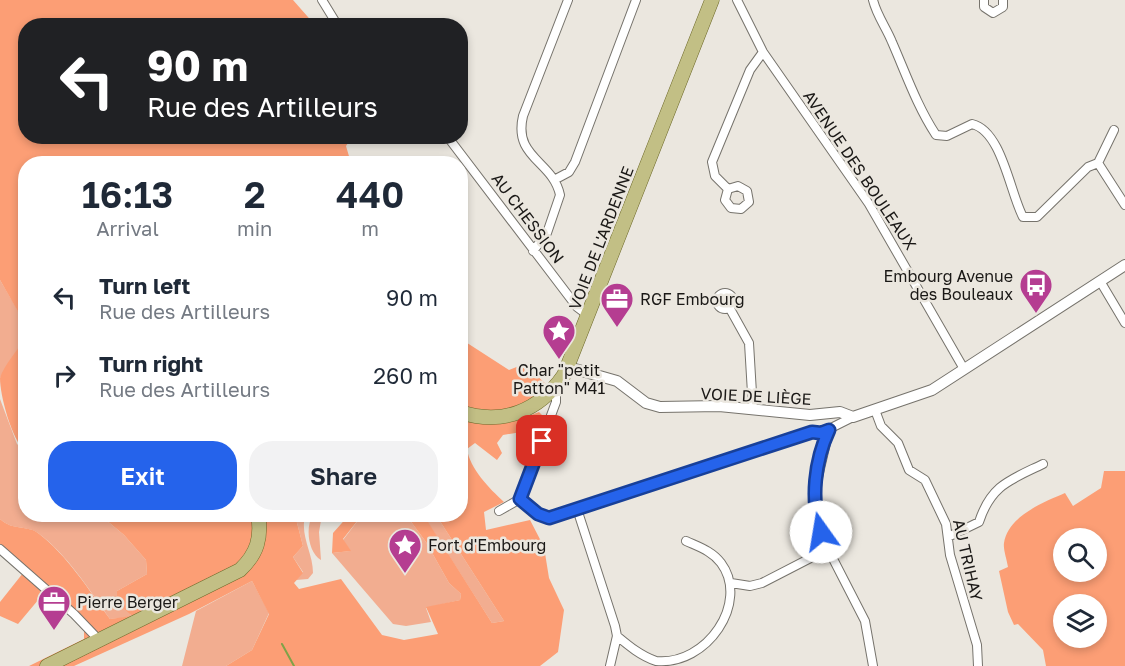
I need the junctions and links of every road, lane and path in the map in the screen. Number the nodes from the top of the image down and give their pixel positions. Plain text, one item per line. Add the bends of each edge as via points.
1 (322, 0) edge
2 (568, 0) edge
3 (636, 0) edge
4 (712, 0) edge
5 (737, 0) edge
6 (873, 0) edge
7 (984, 0) edge
8 (1003, 0) edge
9 (333, 18) edge
10 (763, 52) junction
11 (1114, 130) dead end
12 (453, 144) edge
13 (462, 156) edge
14 (1098, 163) junction
15 (468, 164) edge
16 (554, 180) junction
17 (728, 189) dead end
18 (1125, 205) edge
19 (534, 251) junction
20 (1125, 265) edge
21 (1100, 281) junction
22 (729, 307) dead end
23 (589, 316) junction
24 (1125, 323) edge
25 (568, 367) junction
26 (964, 369) junction
27 (556, 387) junction
28 (753, 410) junction
29 (874, 410) junction
30 (468, 413) edge
31 (853, 417) junction
32 (829, 430) junction
33 (1043, 464) dead end
34 (520, 499) junction
35 (577, 509) junction
36 (498, 511) dead end
37 (259, 522) edge
38 (948, 537) junction
39 (686, 541) dead end
40 (0, 549) edge
41 (828, 549) junction
42 (730, 582) junction
43 (617, 636) junction
44 (99, 640) junction
45 (47, 666) edge
46 (610, 666) edge
47 (873, 666) edge
48 (978, 666) edge

1 - 9 street
2 - 16 street via 519,132 526,148
3 - 16 street via 575,162 569,172
4 - 23 main road, VOIE DE L'ARDENNE
5 - 10 street, AVENUE DES BOULEAUX
6 - 14 street via 917,102 936,135 947,136 972,124 983,130 1007,171 1023,217 1037,217 1088,167
7 - 8 street via 984,6 993,13 1003,7
10 - 17 street via 750,70 712,162 715,176
10 - 26 street, AVENUE DES BOULEAUX via 880,222
11 - 14 street
12 - 13 street, AU CHESSION
14 - 18 street
15 - 19 street, AU CHESSION
16 - 19 street via 560,195 547,233
19 - 23 street, AU CHESSION via 577,307
20 - 21 street, VOIE DE LIÈGE
21 - 24 street
21 - 26 street, VOIE DE LIÈGE
22 - 28 street via 749,343
23 - 25 main road, VOIE DE L'ARDENNE
25 - 27 main road, VOIE DE L'ARDENNE
25 - 28 street, VOIE DE LIÈGE via 617,381 655,406
26 - 29 street, VOIE DE LIÈGE via 922,395
27 - 30 main road, VOIE DE L'ARDENNE via 536,406 516,415
27 - 34 street via 556,402
28 - 31 street, VOIE DE LIÈGE via 810,415 840,412
29 - 31 street, VOIE DE LIÈGE
29 - 38 street, AU TRIHAY via 881,426 898,443 909,470 925,480 946,524
31 - 32 street
32 - 35 street via 812,432
32 - 41 street via 814,490 815,514
33 - 38 street via 1008,481 986,500 979,522
34 - 35 street via 549,518
34 - 36 street
35 - 43 street
37 - 44 main road via 256,550 240,570
38 - 48 street, AU TRIHAY via 952,566 977,645
39 - 42 street via 709,551 721,563
40 - 44 street
41 - 42 street via 762,583 750,586
41 - 47 street via 865,621
42 - 43 street via 719,636 703,652 681,662 658,662
43 - 46 street
44 - 45 main road

